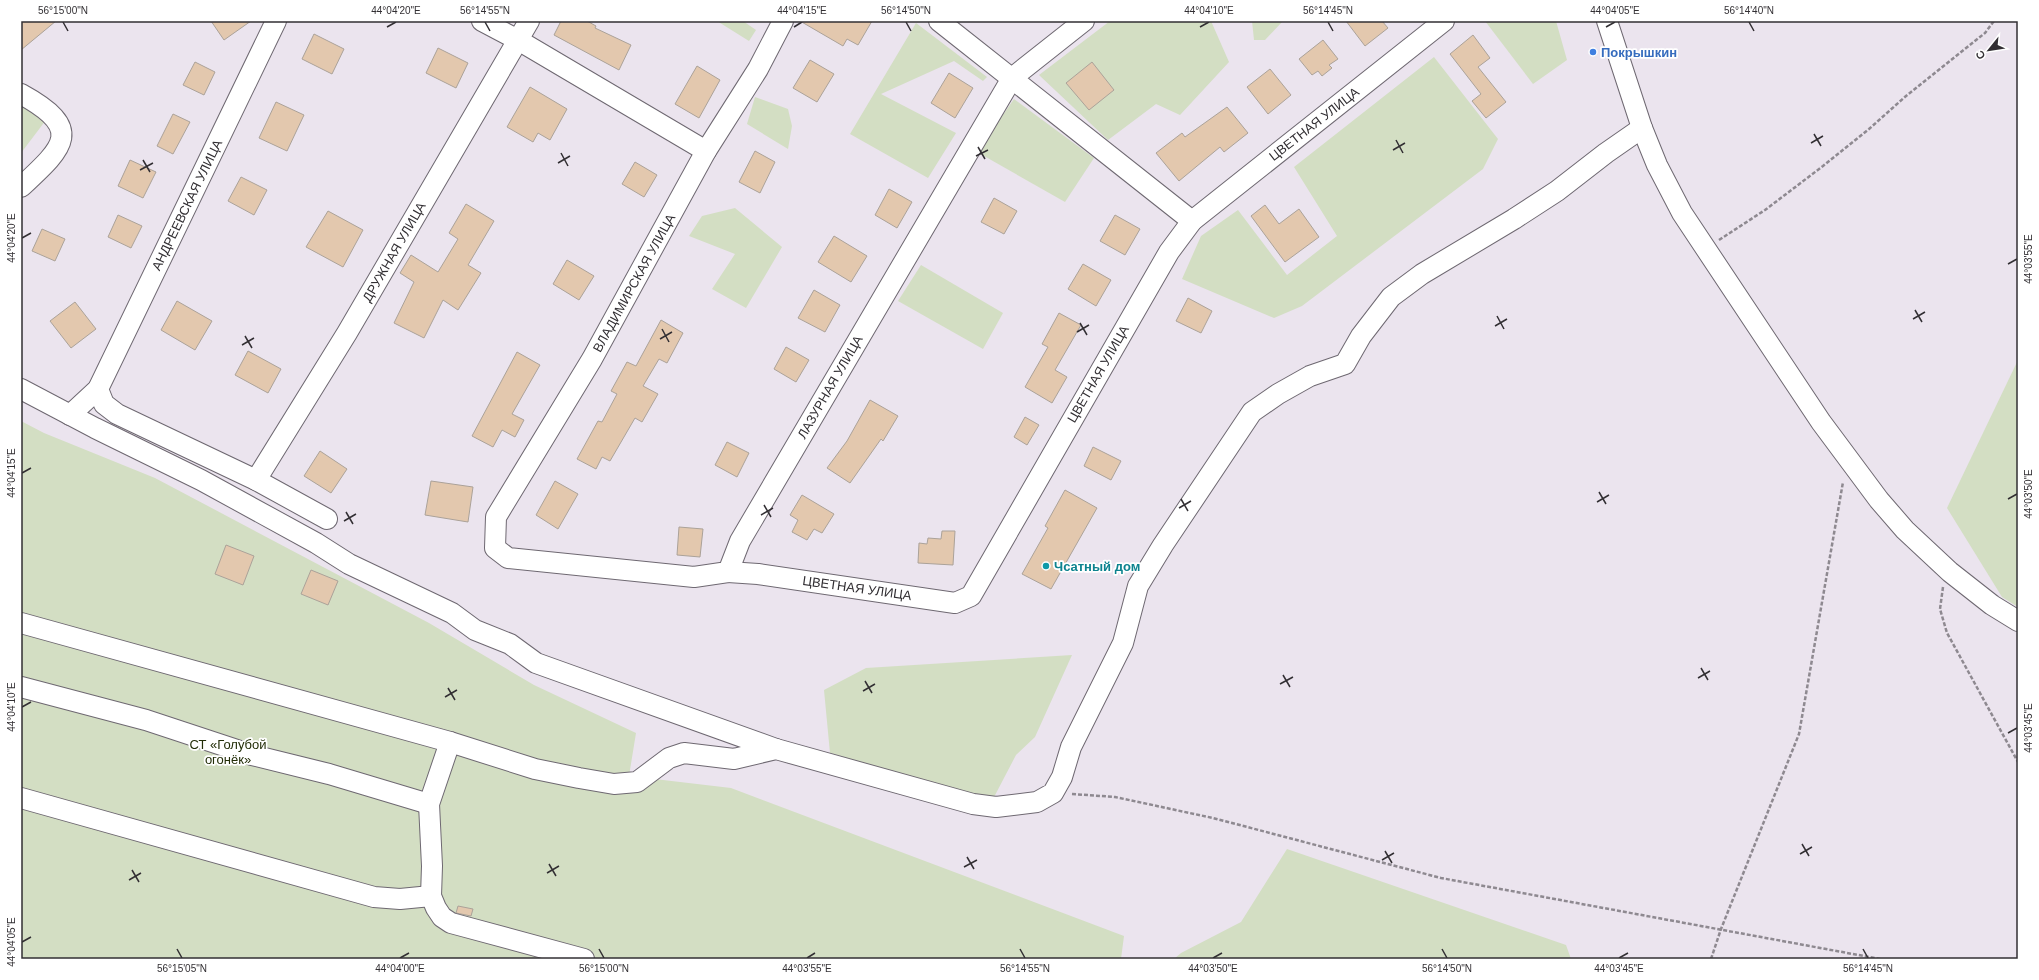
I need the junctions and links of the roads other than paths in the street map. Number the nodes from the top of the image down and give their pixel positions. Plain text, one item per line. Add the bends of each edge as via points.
1 (276, 21) edge
2 (482, 21) edge
3 (529, 21) edge
4 (784, 21) edge
5 (939, 21) edge
6 (1084, 21) edge
7 (1444, 21) edge
8 (1607, 21) edge
9 (518, 40) junction
10 (1012, 78) junction
11 (21, 94) edge
12 (1642, 128) junction
13 (706, 151) junction
14 (21, 187) edge
15 (1192, 221) junction
16 (21, 388) edge
17 (98, 389) junction
18 (70, 415) junction
19 (210, 458) junction
20 (201, 480) junction
21 (256, 480) junction
22 (327, 520) dead end
23 (728, 572) junction
24 (2018, 621) edge
25 (21, 623) edge
26 (21, 687) edge
27 (450, 742) junction
28 (776, 749) junction
29 (21, 798) edge
30 (429, 804) junction
31 (431, 896) junction
32 (584, 959) edge

1 - 17 street, АНДРЕЕВСКАЯ УЛИЦА
2 - 9 street
3 - 9 street, ДРУЖНАЯ УЛИЦА
4 - 13 street, ВЛАДИМИРСКАЯ УЛИЦА via 758,69
5 - 10 street
6 - 10 street, ЛАЗУРНАЯ УЛИЦА
7 - 15 street, ЦВЕТНАЯ УЛИЦА
8 - 12 street
9 - 13 street
9 - 21 street, ДРУЖНАЯ УЛИЦА via 347,333
10 - 15 street
10 - 23 street, ЛАЗУРНАЯ УЛИЦА via 740,541
11 - 14 street via 60,122 63,132 59,148
12 - 24 street via 1657,165 1682,213 1821,422 1879,500 1905,530 1950,572 1992,605
12 - 28 street via 1557,191 1422,274 1391,297 1361,336 1345,364 1310,376 1252,412 1162,545 1138,586 1123,643 1071,747 1062,777 1053,793 1037,802 996,807 973,804
13 - 23 street, ВЛАДИМИРСКАЯ УЛИЦА via 592,359 496,517 494,548 508,558 694,577
15 - 23 street, ЦВЕТНАЯ УЛИЦА via 1169,252 971,596 955,603 758,574
16 - 18 street
17 - 18 street
17 - 19 street via 104,404 117,414
18 - 20 street
19 - 20 street
19 - 21 street
20 - 28 street via 349,564 452,613 474,630 510,644 536,663
21 - 22 street
25 - 27 street
26 - 30 street via 146,720 252,755 329,774
27 - 28 street via 535,769 614,784 637,782 669,758 684,753 734,759
27 - 30 street
29 - 31 street via 374,897 400,899
30 - 31 street
31 - 32 street via 442,917 451,922

